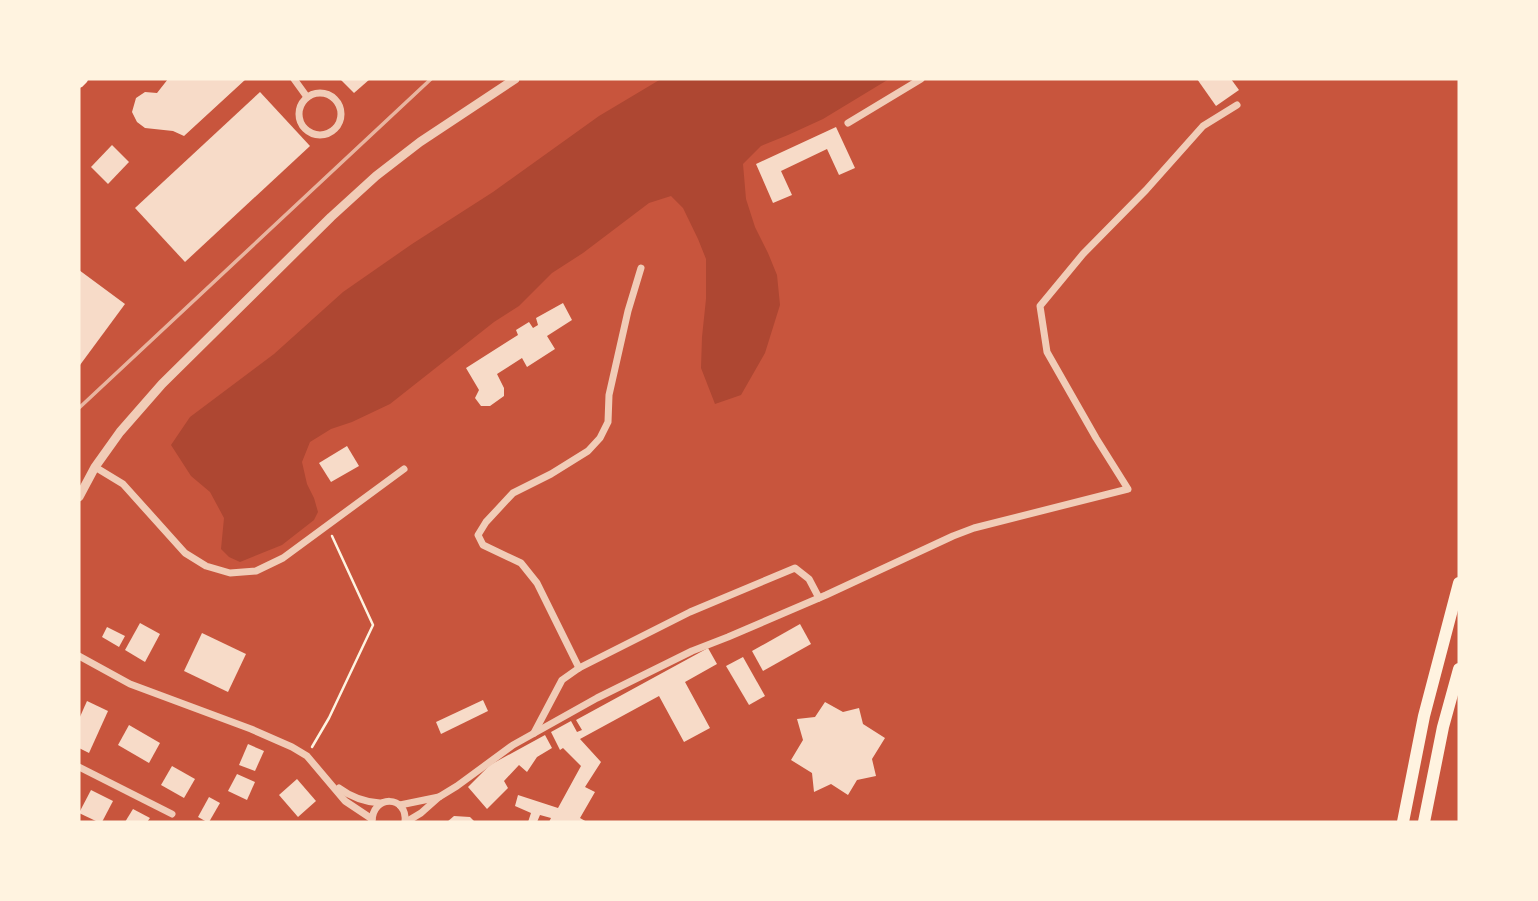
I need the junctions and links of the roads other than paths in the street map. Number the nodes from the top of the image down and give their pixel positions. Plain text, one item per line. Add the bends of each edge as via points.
1 (83, 79) edge
2 (294, 79) edge
3 (515, 79) edge
4 (921, 79) edge
5 (79, 83) edge
6 (307, 97) junction
7 (1237, 105) dead end
8 (848, 123) dead end
9 (641, 268) dead end
10 (95, 467) junction
11 (404, 469) dead end
12 (79, 498) edge
13 (1459, 583) edge
14 (819, 598) junction
15 (79, 656) edge
16 (579, 668) junction
17 (1459, 669) edge
18 (534, 733) junction
19 (79, 767) edge
20 (330, 781) junction
21 (439, 797) junction
22 (380, 803) junction
23 (400, 805) junction
24 (172, 814) dead end
25 (372, 821) edge
26 (406, 822) edge
27 (1403, 822) edge
28 (1424, 822) edge

1 - 5 main road
2 - 6 street
3 - 10 street via 420,142 331,217 162,384
4 - 8 street
6 - 6 street via 299,119 305,130 328,134 342,115 339,103 330,94 318,92
7 - 14 street via 1203,126 1040,306 1047,352 1128,489 974,528
9 - 16 street via 609,395 608,422 600,438 588,451 513,493 478,536 483,545 521,564 537,583
10 - 11 street via 123,484 185,553 230,573 256,571 282,558
10 - 12 street
13 - 27 highway via 1424,716
14 - 16 street via 809,579 795,568 690,612
14 - 18 street via 692,651
15 - 20 street via 130,684 275,739 307,756
16 - 18 street via 562,680
17 - 28 highway
18 - 21 street
19 - 24 street
20 - 22 street via 345,793
20 - 25 street via 345,801
21 - 23 street
21 - 26 street
22 - 23 street
22 - 25 street
23 - 26 street

